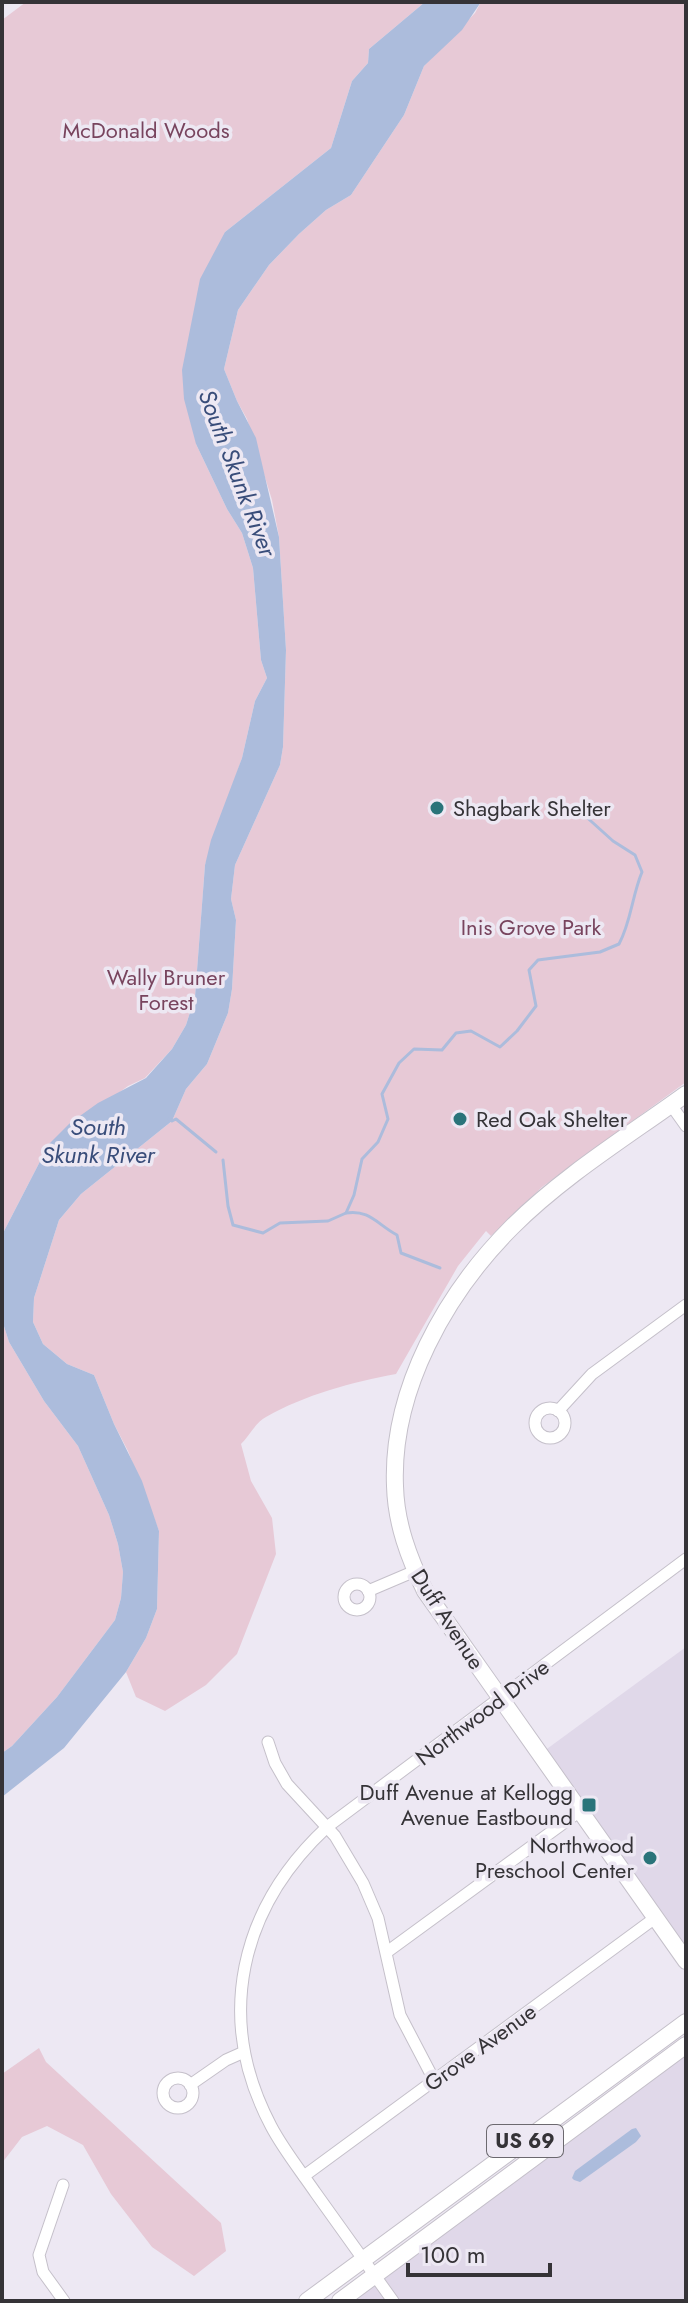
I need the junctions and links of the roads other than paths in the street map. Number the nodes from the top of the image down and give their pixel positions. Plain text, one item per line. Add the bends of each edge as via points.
1 (686, 1094) edge
2 (671, 1105) junction
3 (686, 1126) edge
4 (686, 1305) edge
5 (558, 1411) dead end
6 (686, 1559) edge
7 (415, 1571) junction
8 (368, 1591) dead end
9 (501, 1698) junction
10 (268, 1742) dead end
11 (580, 1811) junction
12 (327, 1827) junction
13 (655, 1918) junction
14 (387, 1952) junction
15 (686, 1961) edge
16 (686, 2022) edge
17 (686, 2045) edge
18 (244, 2052) junction
19 (434, 2080) junction
20 (190, 2085) dead end
21 (304, 2176) junction
22 (63, 2185) dead end
23 (364, 2260) junction
24 (375, 2275) junction
25 (64, 2301) edge
26 (307, 2301) edge
27 (340, 2301) edge
28 (393, 2301) edge

1 - 2 main road, Duff Avenue
2 - 3 street
2 - 7 main road, Duff Avenue via 514,1225 484,1257 427,1347 401,1424 395,1466 401,1530
4 - 5 street via 592,1374
6 - 9 street, Northwood Drive
7 - 8 street
7 - 9 main road, Duff Avenue
9 - 11 main road, Duff Avenue
9 - 12 street, Northwood Drive
10 - 12 street via 287,1784
11 - 13 main road, Duff Avenue
11 - 14 street
12 - 14 street via 363,1883
12 - 18 street, Northwood Drive via 288,1867 257,1926 242,1983
13 - 15 main road, Duff Avenue
13 - 19 street, Grove Avenue
14 - 19 street via 400,2015
16 - 23 main road, US 69
17 - 24 main road, US 69
18 - 20 street
18 - 21 street, Northwood Drive via 271,2127
19 - 21 street, Grove Avenue
21 - 23 street, Northwood Drive
22 - 25 street via 39,2263
23 - 24 street, Northwood Drive
23 - 26 main road, US 69
24 - 27 main road, US 69
24 - 28 street, Northwood Drive

